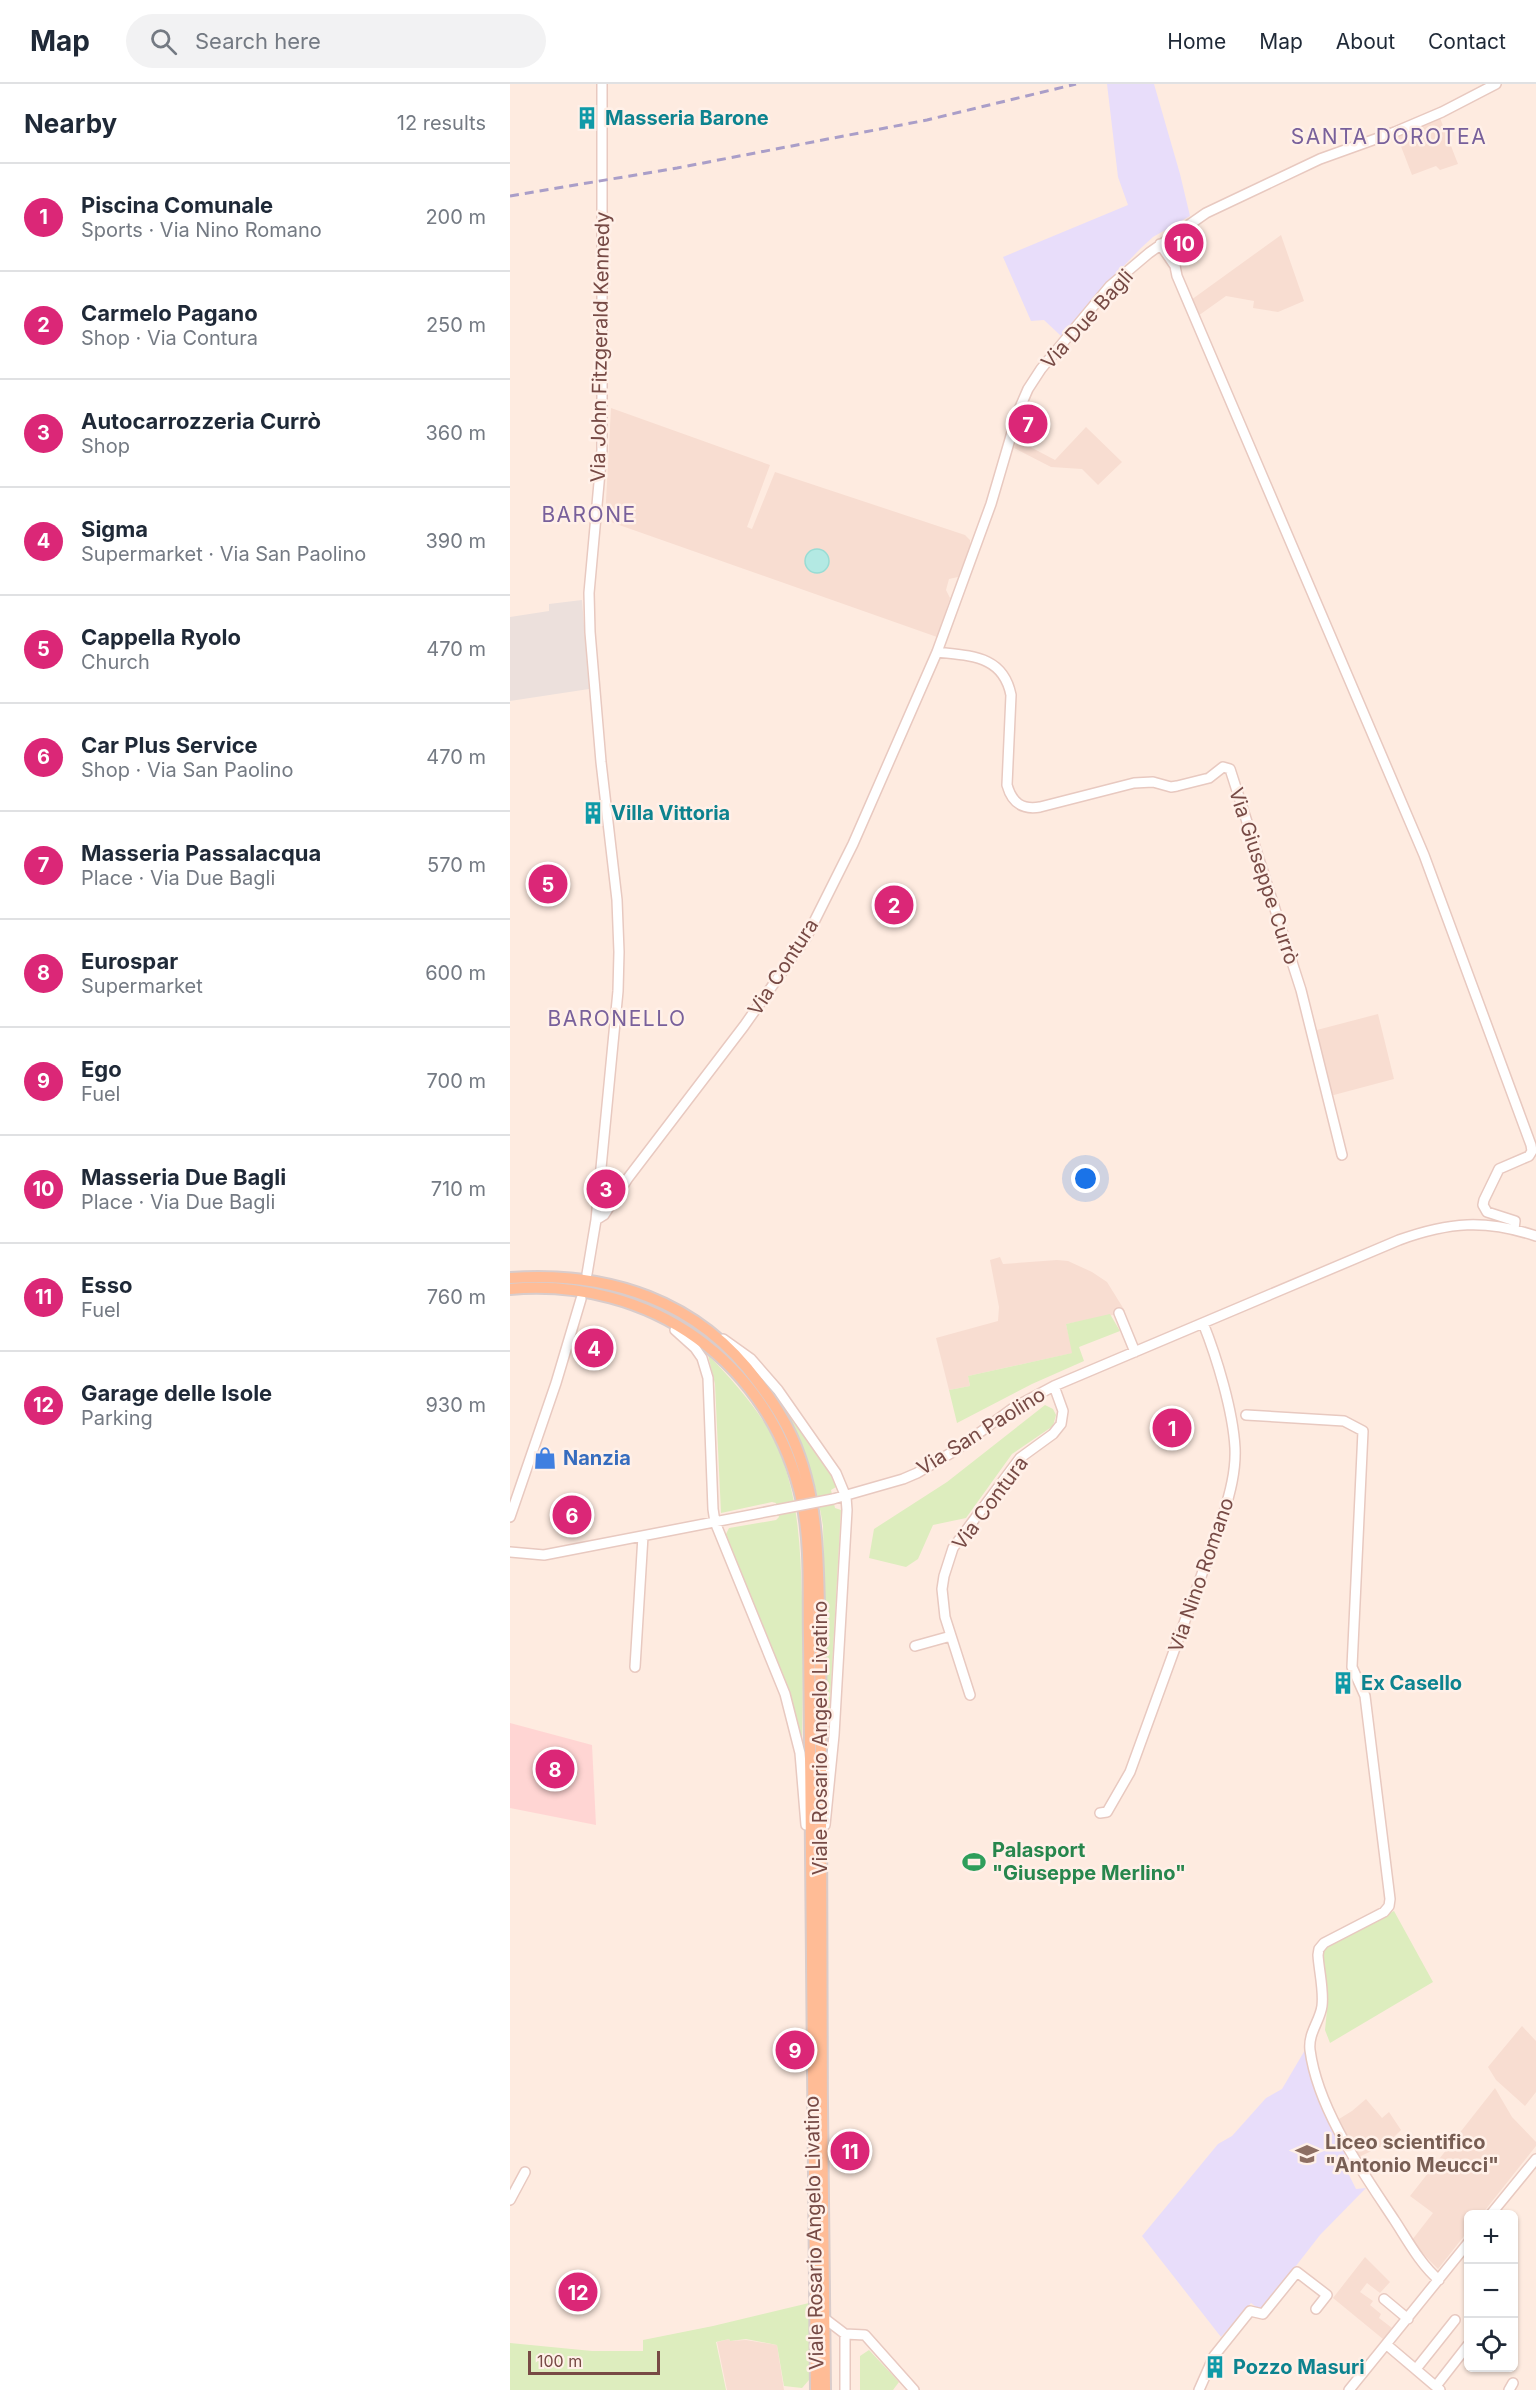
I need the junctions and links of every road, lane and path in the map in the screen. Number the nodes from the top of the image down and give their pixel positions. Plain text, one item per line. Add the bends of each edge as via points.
1 (602, 84) edge
2 (1496, 84) edge
3 (1160, 244) junction
4 (937, 652) junction
5 (1341, 1155) dead end
6 (596, 1220) junction
7 (1514, 1228) junction
8 (1536, 1236) edge
9 (587, 1274) dead end
10 (510, 1278) edge
11 (510, 1289) edge
12 (581, 1299) dead end
13 (650, 1310) junction
14 (1119, 1313) dead end
15 (1203, 1323) junction
16 (710, 1330) junction
17 (1135, 1352) junction
18 (1054, 1386) junction
19 (1246, 1415) dead end
20 (846, 1497) junction
21 (510, 1516) edge
22 (716, 1522) junction
23 (643, 1536) junction
24 (510, 1552) edge
25 (951, 1636) junction
26 (915, 1646) dead end
27 (635, 1667) dead end
28 (970, 1695) dead end
29 (1100, 1813) dead end
30 (815, 1869) junction
31 (1536, 2158) edge
32 (525, 2172) dead end
33 (510, 2200) edge
34 (1494, 2210) edge
35 (1464, 2248) edge
36 (1439, 2280) junction
37 (1384, 2299) dead end
38 (1316, 2309) dead end
39 (824, 2318) junction
40 (1408, 2319) junction
41 (1455, 2320) dead end
42 (845, 2334) junction
43 (1387, 2345) junction
44 (1464, 2351) edge
45 (1416, 2369) junction
46 (1204, 2388) edge
47 (1438, 2388) edge
48 (816, 2390) edge
49 (825, 2390) edge
50 (845, 2390) edge
51 (914, 2390) edge
52 (1349, 2390) edge

1 - 6 street, Via John Fitzgerald Kennedy via 602,450 589,593 619,952
2 - 3 street, Via Due Bagli via 1442,112 1320,159 1206,213
3 - 4 street, Via Due Bagli via 1110,286 1028,389
3 - 7 street via 1175,266 1424,855 1531,1144 1529,1155 1499,1169 1484,1200 1487,1212 1515,1221
4 - 5 street, Via Giuseppe Currò via 988,661 1009,688 1007,785 1019,806 1040,807 1134,783 1177,786 1209,778 1223,767 1230,769 1300,990
4 - 6 street, Via Contura via 853,844 801,947 627,1178 604,1215
6 - 9 street
7 - 8 street, Via San Paolino
7 - 15 street, Via San Paolino via 1456,1224 1426,1230
10 - 16 main road, Viale Rosario Angelo Livatino via 570,1279 628,1290 680,1310
11 - 13 main road, Viale Rosario Angelo Livatino via 569,1289
12 - 21 street
13 - 22 street via 695,1348 705,1366
13 - 30 main road, Viale Rosario Angelo Livatino via 701,1339 736,1372 776,1430 796,1478 807,1560
14 - 17 street
15 - 17 street, Via San Paolino
15 - 29 street, Via Nino Romano via 1231,1422 1235,1449 1232,1486 1130,1772 1107,1812
16 - 20 street via 740,1350 778,1390 836,1473
16 - 30 main road, Viale Rosario Angelo Livatino via 748,1369 781,1415 800,1455 812,1501 820,1637
17 - 18 street, Via San Paolino
18 - 20 street, Via San Paolino via 1013,1408 938,1462 903,1479
18 - 25 street, Via Contura via 1063,1411 1062,1424 1020,1458 953,1548 942,1589
19 - 36 street via 1344,1421 1363,1431 1352,1667 1365,1696 1390,1899 1384,1912 1319,1949 1322,2006 1310,2039 1326,2105 1361,2171 1413,2249
20 - 22 street, Via San Paolino, bridge
20 - 30 street via 834,1735
22 - 23 street, Via San Paolino
22 - 30 street via 794,1723
23 - 24 street, Via San Paolino via 544,1555
23 - 27 street
25 - 26 street
25 - 28 street, Via Contura
30 - 39 main road, Viale Rosario Angelo Livatino
30 - 48 main road, Viale Rosario Angelo Livatino
31 - 34 street
32 - 33 street
35 - 36 street
36 - 40 street
37 - 40 street
38 - 46 street via 1327,2295 1297,2272 1263,2314 1250,2310 1214,2356
39 - 42 street
39 - 49 main road, Viale Rosario Angelo Livatino
40 - 43 street
41 - 45 street
42 - 50 street
42 - 51 street via 864,2335
43 - 45 street
43 - 52 street
44 - 47 street
45 - 47 street

